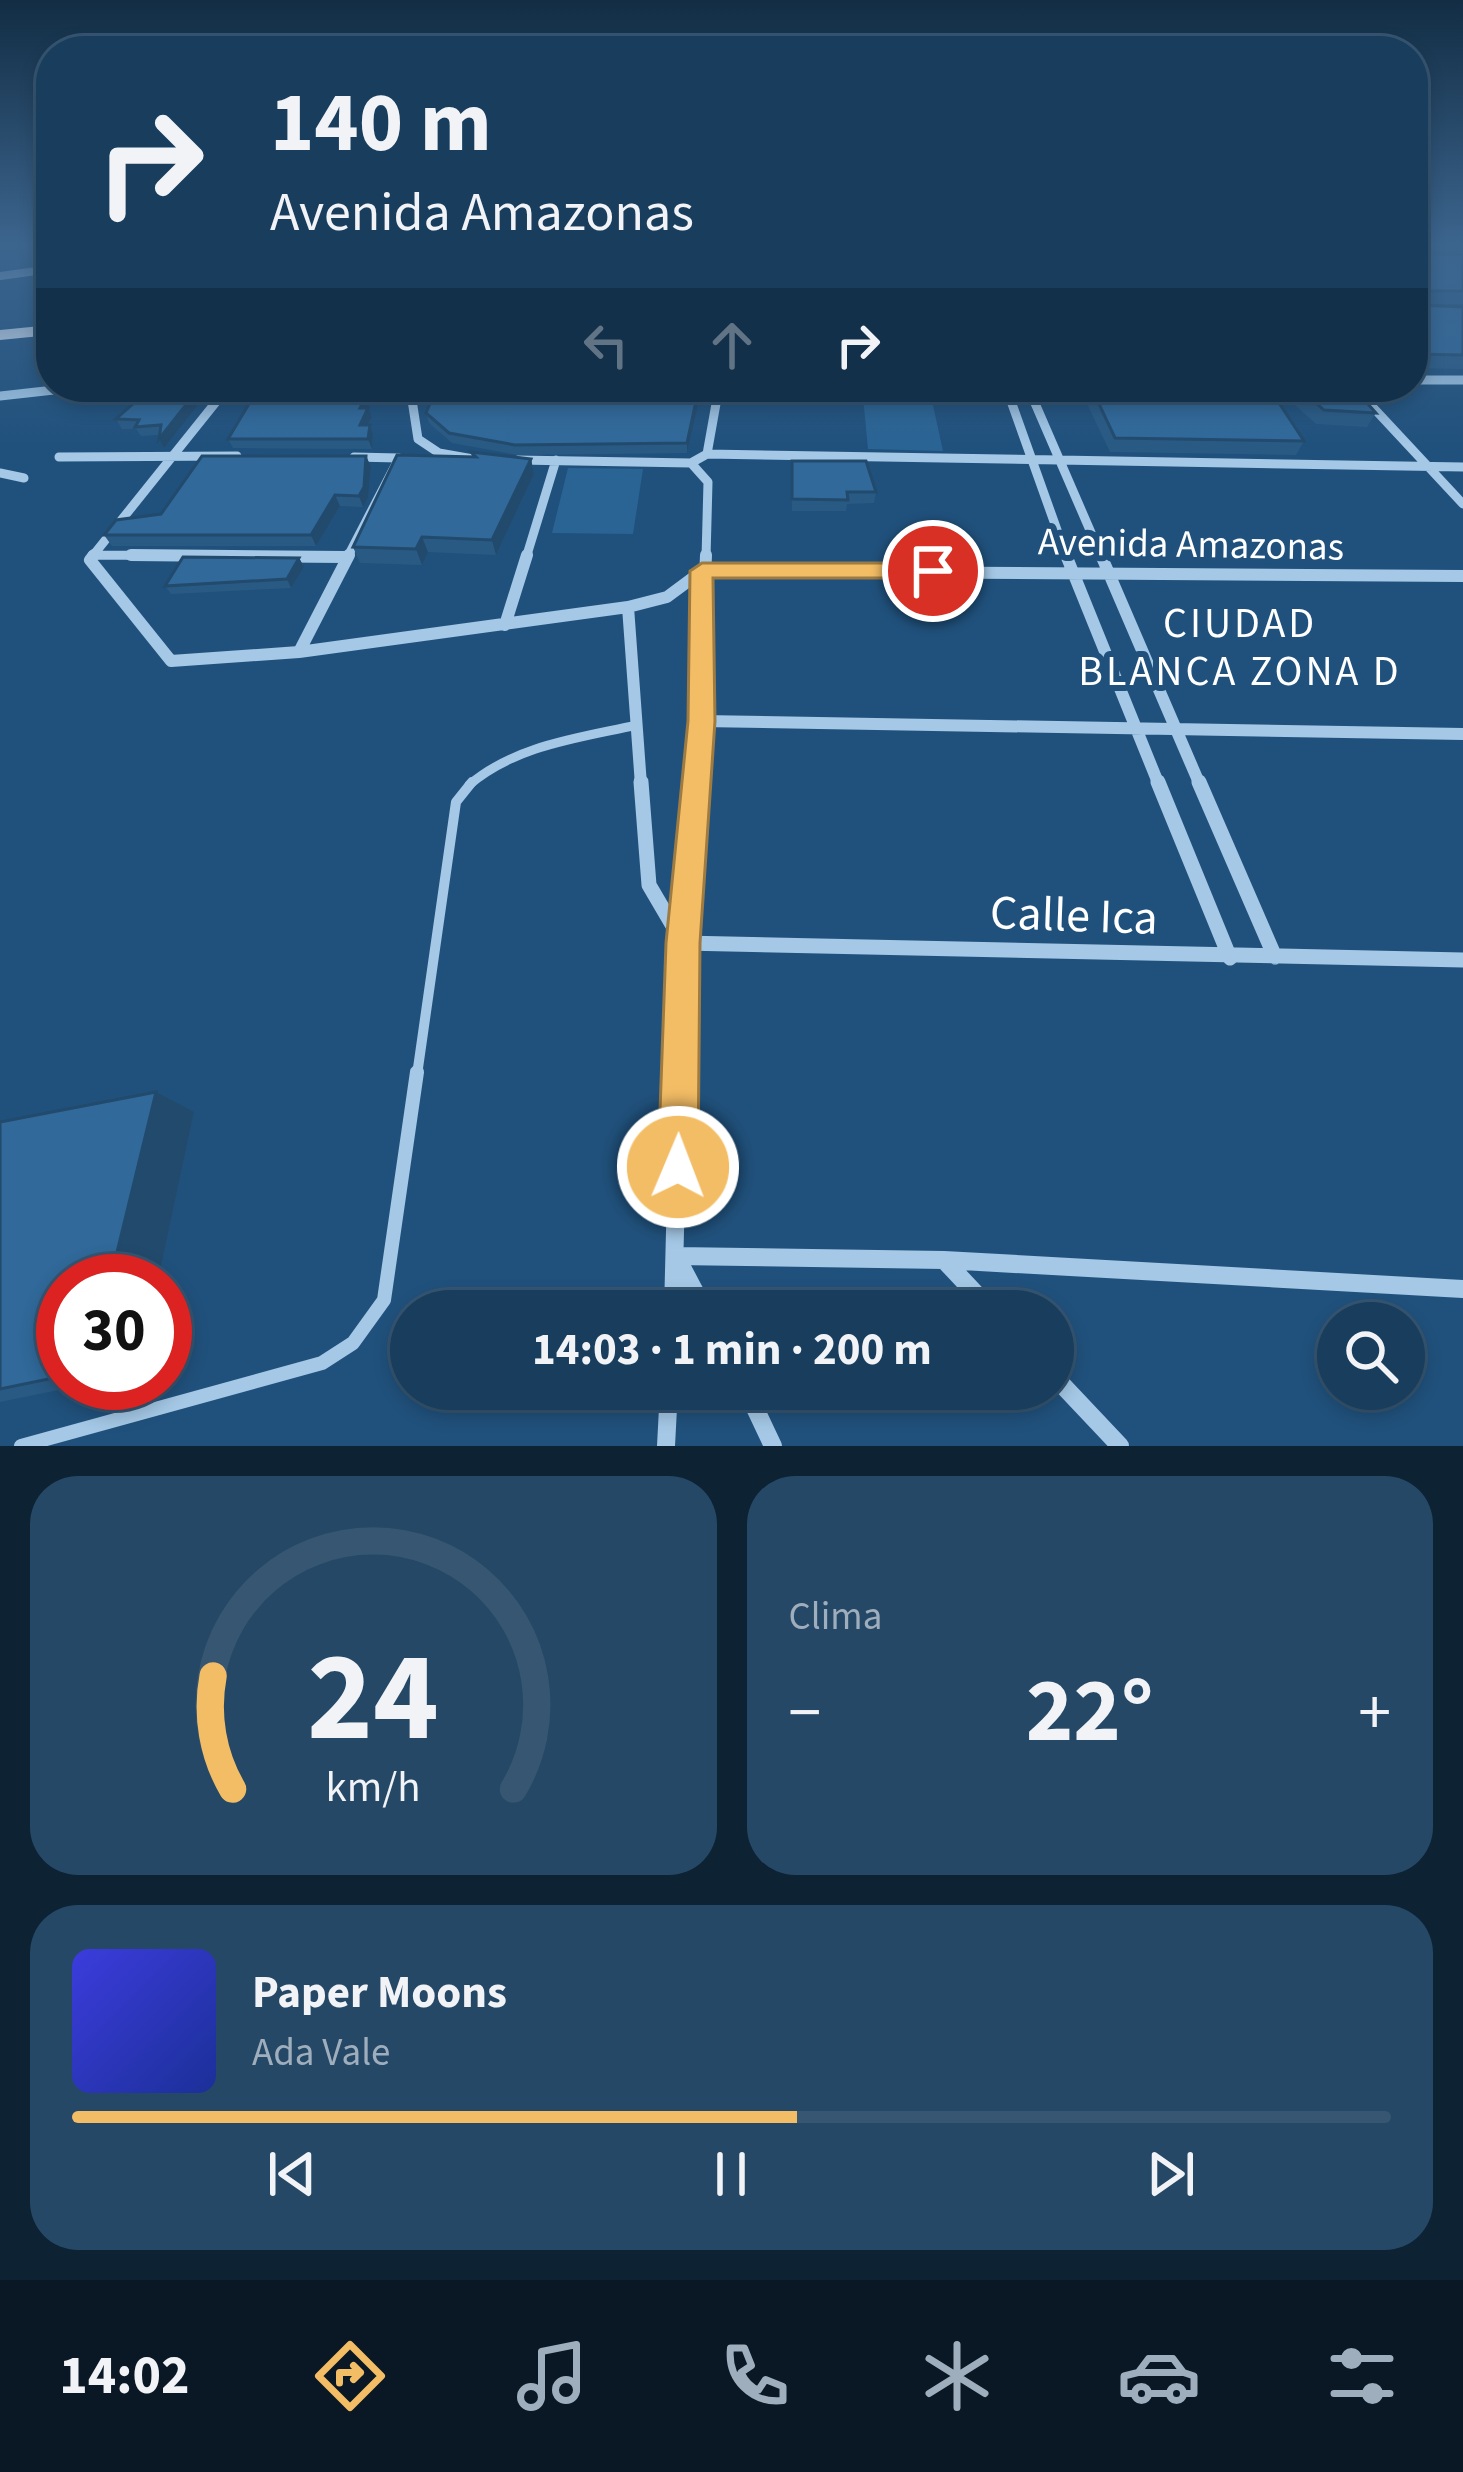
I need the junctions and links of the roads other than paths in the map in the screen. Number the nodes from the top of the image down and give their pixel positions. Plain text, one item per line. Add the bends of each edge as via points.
1 (36, 331) edge
2 (0, 335) edge
3 (1428, 380) edge
4 (1463, 380) edge
5 (36, 392) edge
6 (0, 396) edge
7 (216, 402) edge
8 (412, 402) edge
9 (716, 402) edge
10 (1011, 402) edge
11 (1034, 402) edge
12 (1368, 402) edge
13 (707, 454) junction
14 (172, 455) junction
15 (240, 456) edge
16 (59, 457) dead end
17 (331, 457) edge
18 (480, 460) edge
19 (499, 460) edge
20 (556, 460) junction
21 (1031, 462) junction
22 (691, 463) junction
23 (1059, 463) junction
24 (1426, 467) junction
25 (1463, 467) edge
26 (0, 473) edge
27 (24, 478) dead end
28 (1463, 504) edge
29 (92, 555) junction
30 (344, 557) junction
31 (702, 571) junction
32 (1071, 571) junction
33 (1104, 572) junction
34 (1463, 576) edge
35 (628, 607) junction
36 (506, 625) junction
37 (299, 652) junction
38 (702, 721) junction
39 (637, 725) junction
40 (1140, 729) junction
41 (1175, 732) junction
42 (1463, 734) edge
43 (683, 943) junction
44 (1275, 957) junction
45 (1230, 958) junction
46 (1463, 960) edge
47 (676, 1256) junction
48 (944, 1260) junction
49 (1463, 1288) edge
50 (675, 1290) edge
51 (694, 1290) edge
52 (972, 1290) edge
53 (1074, 1398) edge
54 (668, 1410) edge
55 (756, 1410) edge
56 (21, 1446) edge
57 (666, 1446) edge
58 (772, 1446) edge
59 (1120, 1446) edge

1 - 2 main road
3 - 4 street
5 - 6 street
7 - 14 street
8 - 18 street via 418,439 439,453
9 - 13 street
10 - 21 street
11 - 23 street
12 - 24 street
13 - 21 street
13 - 22 street
14 - 15 street
14 - 16 street
14 - 29 street
17 - 30 street via 399,458
19 - 20 street
20 - 22 street
20 - 36 street
21 - 23 street
21 - 32 street
22 - 31 street via 708,482
23 - 24 street
23 - 33 street
24 - 25 street
24 - 28 street
26 - 27 street
29 - 30 street
29 - 37 street via 90,565 171,661
30 - 37 street
31 - 32 street, Avenida Amazonas
31 - 35 street via 667,597
31 - 38 street
32 - 33 street, Avenida Amazonas
32 - 40 street
33 - 34 street, Avenida Amazonas
33 - 41 street
35 - 36 street
35 - 39 street
36 - 37 street
38 - 40 street
38 - 43 street
39 - 43 street via 650,885
39 - 56 lane via 498,763 456,802 384,1300 353,1343 322,1364
40 - 41 street
40 - 45 street
41 - 42 street
41 - 44 street
43 - 45 street, Calle Ica
43 - 47 street
44 - 45 street, Calle Ica
44 - 46 street, Calle Ica
47 - 48 street
47 - 50 street
47 - 51 street
48 - 49 street
48 - 52 street
53 - 59 street
54 - 57 street
55 - 58 street

